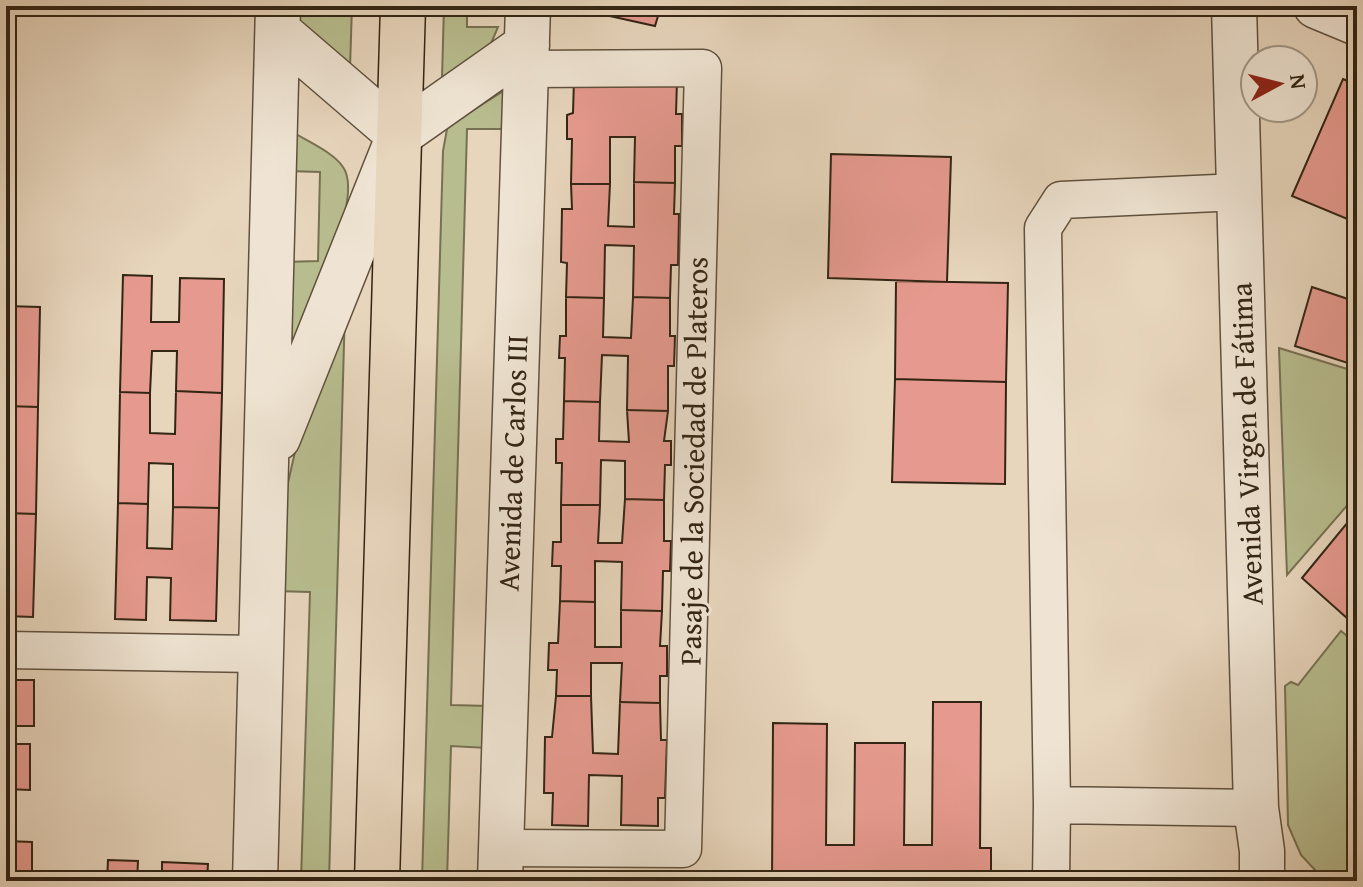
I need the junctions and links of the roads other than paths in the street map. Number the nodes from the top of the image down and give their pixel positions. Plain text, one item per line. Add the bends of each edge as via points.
1 (403, 6) edge
2 (1234, 6) edge
3 (1316, 6) edge
4 (278, 18) edge
5 (1357, 23) edge
6 (527, 40) edge
7 (399, 135) junction
8 (1239, 192) junction
9 (266, 466) junction
10 (6, 650) edge
11 (260, 654) junction
12 (1052, 805) junction
13 (1256, 808) junction
14 (501, 864) edge
15 (1272, 871) edge
16 (255, 881) edge
17 (377, 881) edge
18 (1051, 881) edge

1 - 7 main road
2 - 8 street, Avenida Virgen de Fátima
3 - 5 street
4 - 7 street
4 - 9 street
6 - 7 street
6 - 14 street, Avenida de Carlos III
6 - 14 street, Pasaje de la Sociedad de Plateros via 703,68 683,849
7 - 9 street
7 - 17 main road
8 - 12 street via 1061,200 1043,228
8 - 13 street, Avenida Virgen de Fátima
9 - 11 street
10 - 11 street
11 - 16 street
12 - 13 street
12 - 18 street
13 - 15 street, Avenida Virgen de Fátima

